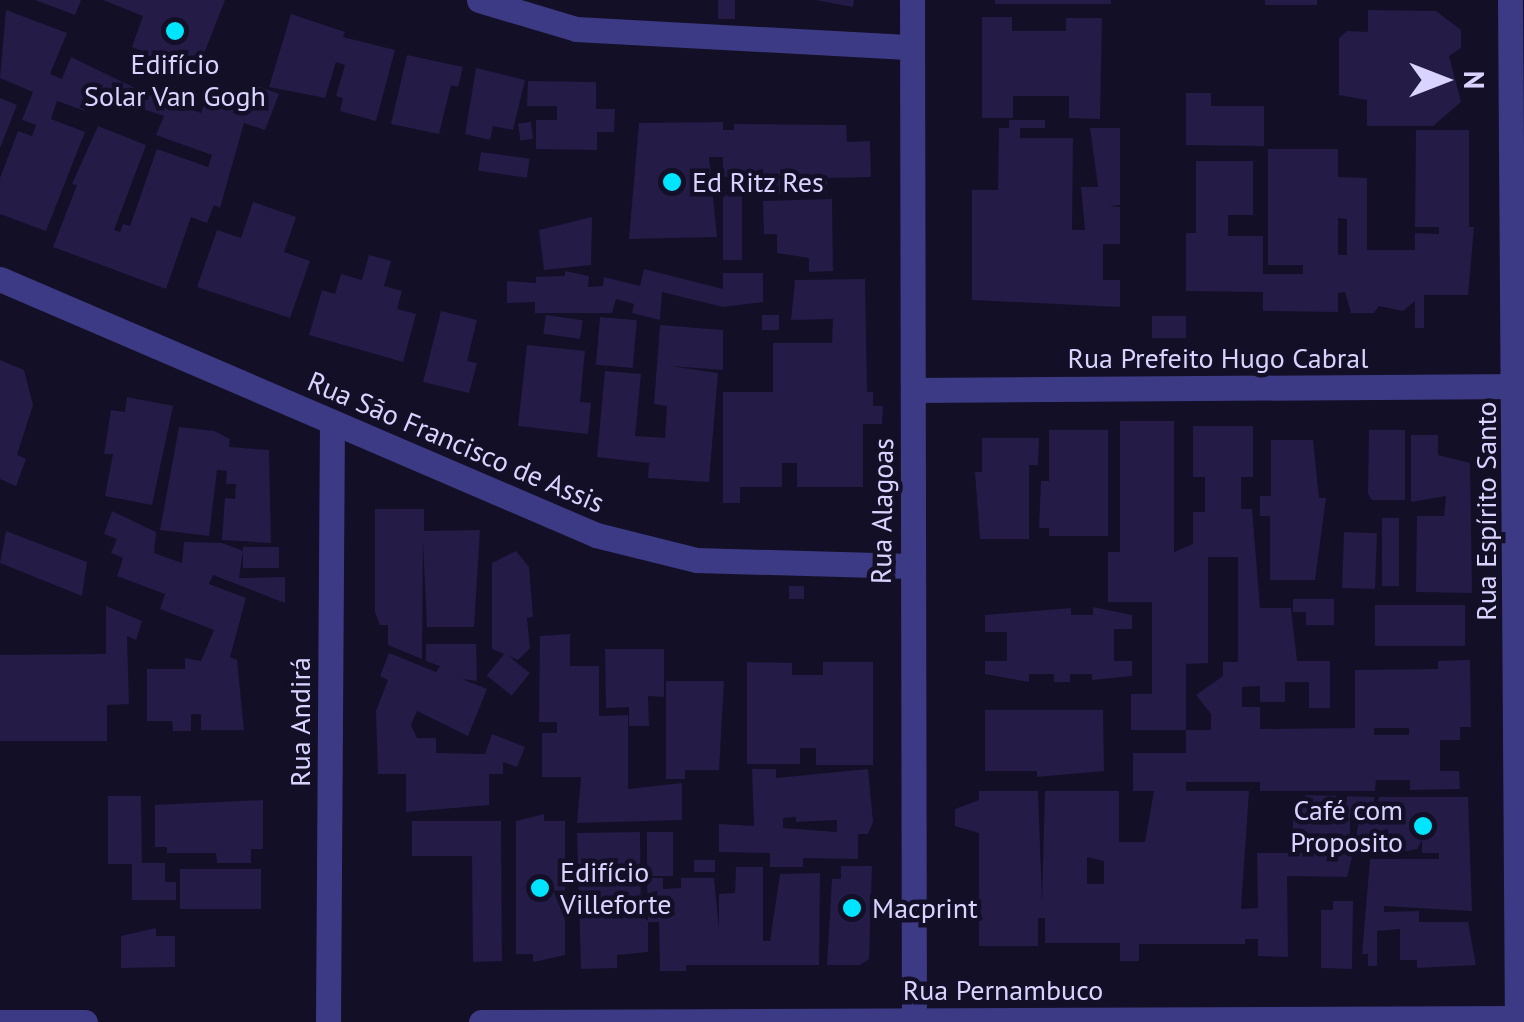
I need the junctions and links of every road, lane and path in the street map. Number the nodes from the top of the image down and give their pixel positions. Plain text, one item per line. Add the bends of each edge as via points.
1 (479, 0) edge
2 (912, 0) edge
3 (1510, 0) edge
4 (912, 46) junction
5 (0, 279) edge
6 (1520, 386) edge
7 (913, 390) junction
8 (332, 422) junction
9 (911, 566) junction
10 (1519, 1019) edge
11 (914, 1021) edge
12 (0, 1022) edge
13 (85, 1022) edge
14 (328, 1022) edge
15 (481, 1022) edge

1 - 4 street via 576,29
2 - 4 street, Rua Alagoas
3 - 6 street, Rua Espírito Santo
4 - 7 street, Rua Alagoas
5 - 8 street, Rua São Francisco de Assis
6 - 7 street, Rua Prefeito Hugo Cabral
6 - 10 street, Rua Espírito Santo
7 - 9 street, Rua Alagoas
8 - 9 street, Rua São Francisco de Assis via 596,535 696,560
8 - 14 street, Rua Andirá
9 - 11 street, Rua Alagoas
10 - 11 street, Rua Pernambuco
11 - 15 street, Rua Pernambuco
12 - 13 street

